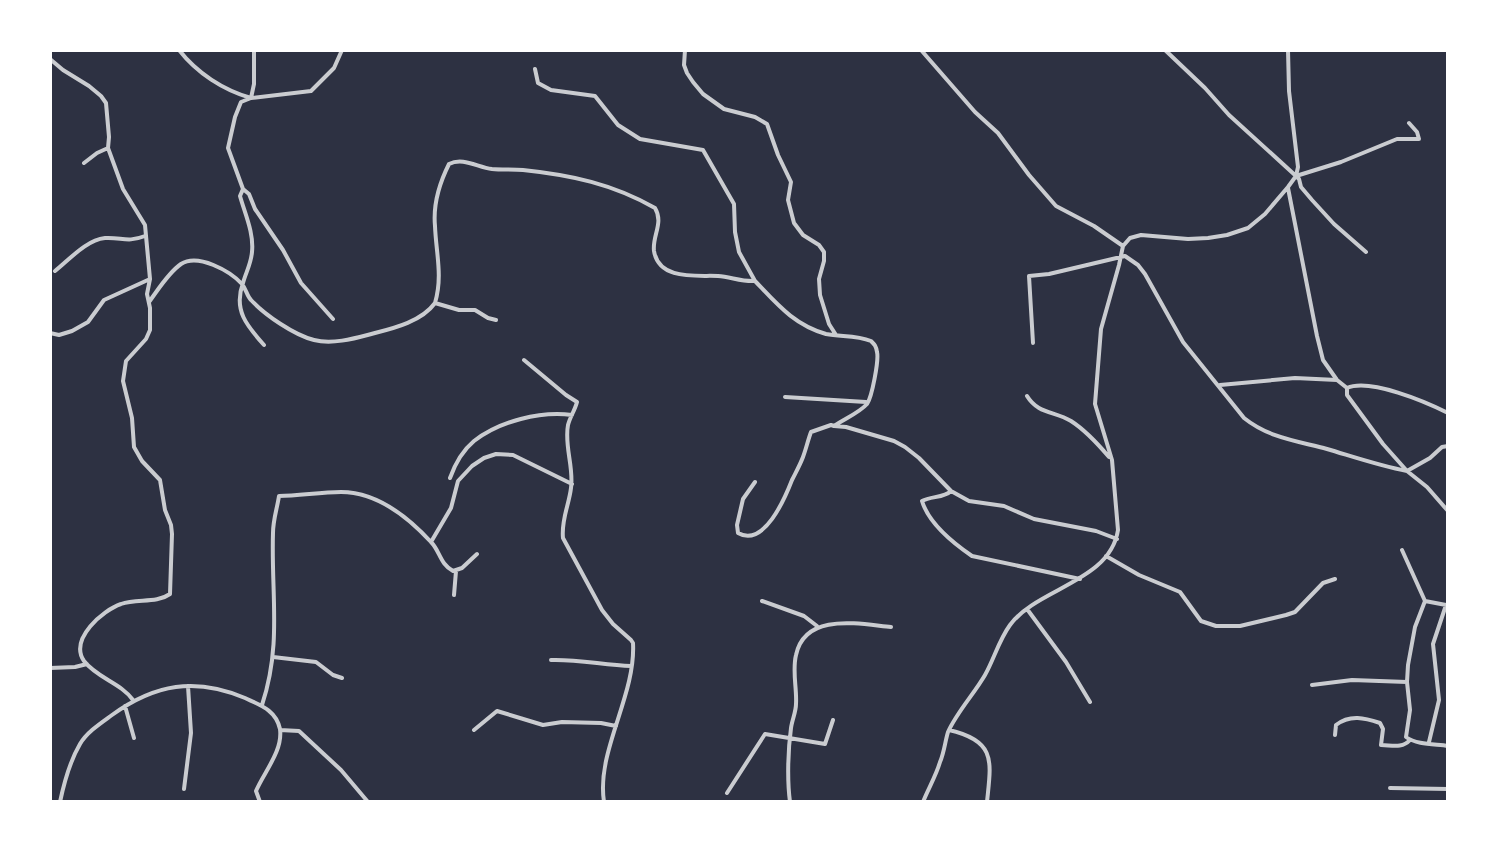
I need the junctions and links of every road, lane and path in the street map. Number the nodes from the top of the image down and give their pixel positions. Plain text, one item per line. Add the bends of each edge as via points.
1 (179, 50) edge
2 (254, 50) edge
3 (342, 50) edge
4 (685, 50) edge
5 (921, 50) edge
6 (1165, 50) edge
7 (1288, 50) edge
8 (50, 59) edge
9 (535, 69) dead end
10 (251, 98) junction
11 (1409, 123) dead end
12 (108, 148) junction
13 (84, 163) dead end
14 (1296, 176) junction
15 (1288, 187) junction
16 (243, 189) junction
17 (145, 236) junction
18 (1123, 246) junction
19 (1366, 252) dead end
20 (1121, 257) junction
21 (55, 271) dead end
22 (150, 279) junction
23 (755, 281) junction
24 (242, 284) junction
25 (149, 302) junction
26 (435, 303) junction
27 (333, 319) dead end
28 (496, 320) dead end
29 (50, 333) edge
30 (836, 335) junction
31 (1033, 343) dead end
32 (264, 345) dead end
33 (524, 360) dead end
34 (1337, 380) junction
35 (1218, 386) junction
36 (1347, 388) junction
37 (1027, 396) dead end
38 (785, 397) dead end
39 (868, 403) junction
40 (1448, 413) edge
41 (572, 415) junction
42 (834, 426) junction
43 (1448, 446) edge
44 (1112, 460) junction
45 (1407, 471) junction
46 (450, 478) dead end
47 (755, 482) dead end
48 (572, 484) junction
49 (951, 491) junction
50 (1448, 511) edge
51 (1117, 539) junction
52 (431, 542) junction
53 (1402, 550) dead end
54 (477, 554) dead end
55 (1106, 556) junction
56 (456, 571) junction
57 (1080, 579) junction
58 (1335, 579) dead end
59 (454, 595) dead end
60 (762, 601) dead end
61 (1425, 601) junction
62 (1447, 605) edge
63 (1027, 609) junction
64 (817, 626) junction
65 (891, 627) dead end
66 (273, 657) junction
67 (551, 660) dead end
68 (87, 664) junction
69 (631, 666) junction
70 (50, 668) edge
71 (342, 678) dead end
72 (1407, 682) junction
73 (1312, 685) dead end
74 (188, 686) junction
75 (133, 700) junction
76 (1090, 702) dead end
77 (262, 705) junction
78 (125, 706) junction
79 (833, 720) dead end
80 (616, 726) junction
81 (280, 730) junction
82 (474, 730) dead end
83 (949, 730) junction
84 (1335, 735) dead end
85 (134, 738) dead end
86 (791, 739) junction
87 (1410, 740) junction
88 (1429, 743) junction
89 (1448, 746) edge
90 (1390, 788) dead end
91 (184, 789) dead end
92 (1448, 789) edge
93 (727, 793) dead end
94 (60, 802) edge
95 (260, 802) edge
96 (368, 802) edge
97 (604, 802) edge
98 (790, 802) edge
99 (923, 802) edge
100 (987, 802) edge

1 - 10 street via 225,88
2 - 10 street
3 - 10 street via 334,68 311,91
4 - 30 street via 687,73 703,94 724,109 767,124 791,182 788,200 794,223 824,252 820,295
5 - 18 street via 1056,206
6 - 14 street
7 - 14 street
8 - 12 street via 101,96 107,109
9 - 23 street via 538,83 551,90 595,96 618,125 640,139 703,150 734,204 739,252
10 - 16 street via 241,102 228,141
11 - 14 street via 1419,139 1397,139
12 - 13 street
12 - 17 street via 123,189 145,225
14 - 15 street
14 - 19 street via 1334,224
15 - 18 street via 1254,224 1239,232 1199,239 1141,235
15 - 34 street via 1323,360
16 - 24 street via 240,196 252,243
16 - 27 street via 301,283
17 - 21 street via 97,240
17 - 22 street
18 - 20 street
20 - 31 street via 1029,276
20 - 35 street via 1145,274 1183,342
20 - 44 street via 1101,329 1095,404
22 - 25 street
22 - 29 street via 104,300 88,322 72,331
23 - 26 street via 672,273 654,250 658,211 614,189 584,179 457,161 447,167 435,209
23 - 30 street via 792,318
24 - 25 street via 211,264 192,260 179,265
24 - 26 street via 251,300 275,320 327,342 401,325
24 - 32 street via 243,319
25 - 68 street via 150,330 126,361 123,381 133,444 160,480 171,525 170,594 122,603 97,621 81,641
26 - 28 street
30 - 39 street via 871,341 877,349
33 - 41 street via 577,402
34 - 35 street via 1295,378
34 - 36 street
35 - 45 street via 1244,418 1265,432
36 - 40 street via 1395,392
36 - 45 street via 1347,395
37 - 44 street via 1040,410 1076,425
38 - 39 street
39 - 42 street
41 - 46 street via 527,418 491,431 462,453
41 - 48 street
42 - 47 street via 811,432 778,511 761,530 743,536 737,529 741,506
42 - 49 street via 905,447
43 - 45 street
44 - 51 street
45 - 50 street
48 - 52 street via 513,455 484,458 458,481 451,508
48 - 69 street via 563,538 602,610 631,640
49 - 51 street via 969,501
49 - 57 street via 922,501 958,547 972,556
51 - 55 street
52 - 56 street via 446,566
52 - 66 street via 408,519 362,495 279,496 273,535
53 - 61 street
54 - 56 street
55 - 57 street
55 - 58 street via 1180,592 1201,621 1216,626 1240,626 1295,612 1323,583
56 - 59 street
57 - 63 street
60 - 64 street
61 - 62 street
61 - 72 street via 1415,627
62 - 88 street via 1433,644 1439,700
63 - 76 street
63 - 83 street via 1011,624
64 - 65 street
64 - 86 street via 796,654
66 - 71 street via 316,662
66 - 77 street
67 - 69 street
68 - 70 street
68 - 75 street
69 - 80 street
72 - 73 street
72 - 87 street
74 - 75 street
74 - 77 street via 222,689
74 - 91 street via 191,733
75 - 78 street
77 - 81 street
78 - 85 street
78 - 94 street via 81,743
79 - 86 street via 825,744
80 - 82 street via 543,725 497,711
80 - 97 street via 603,773
81 - 95 street via 280,741 256,791
81 - 96 street via 299,731
83 - 99 street
83 - 100 street via 982,744 991,762
84 - 87 street via 1338,723 1353,717 1380,723 1381,745 1405,745
86 - 93 street via 765,734
86 - 98 street
87 - 88 street
88 - 89 street
90 - 92 street

